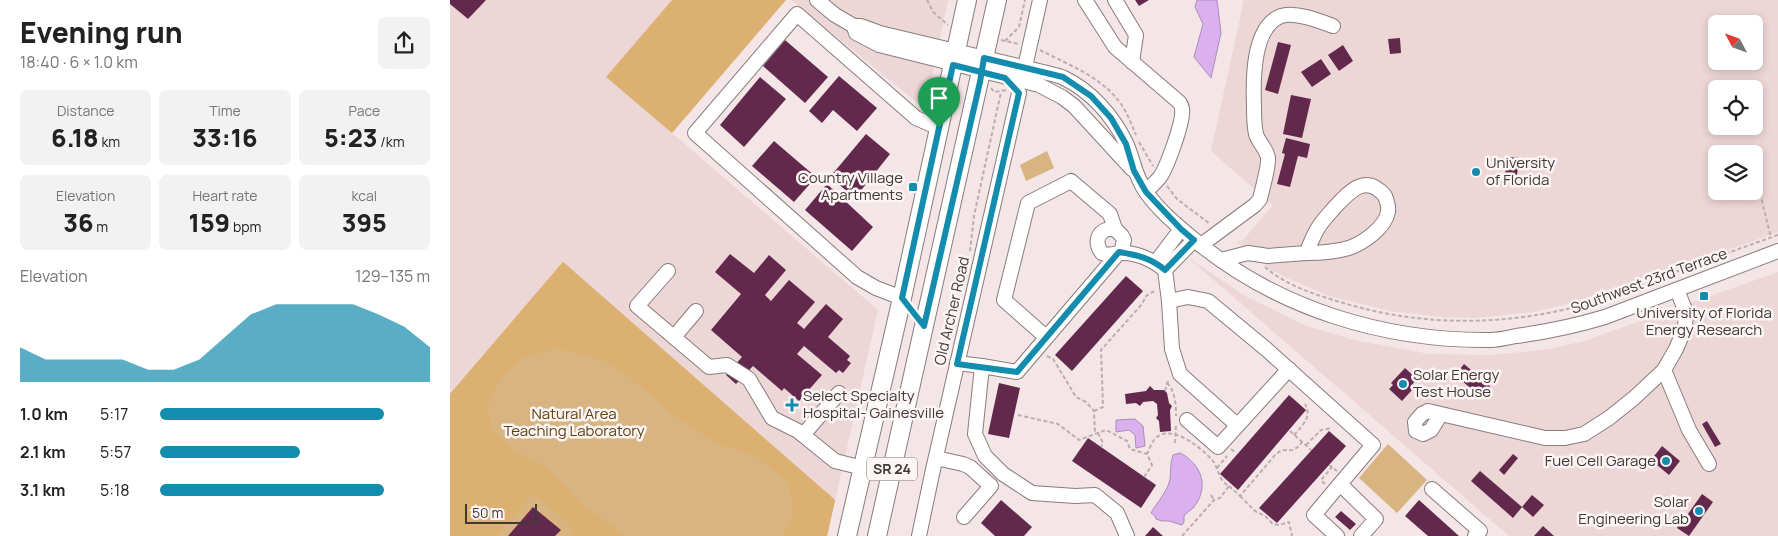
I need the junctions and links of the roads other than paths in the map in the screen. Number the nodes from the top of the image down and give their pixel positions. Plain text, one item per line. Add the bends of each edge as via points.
1 (817, 0) edge
2 (967, 0) edge
3 (998, 0) edge
4 (1040, 0) edge
5 (1085, 0) edge
6 (1114, 0) edge
7 (1333, 26) dead end
8 (955, 58) junction
9 (1132, 62) junction
10 (1025, 67) junction
11 (985, 71) junction
12 (1035, 84) junction
13 (1011, 87) junction
14 (939, 128) junction
15 (1134, 171) junction
16 (1146, 192) junction
17 (1115, 229) junction
18 (1181, 229) junction
19 (1197, 242) junction
20 (1778, 251) edge
21 (1119, 252) junction
22 (1306, 253) junction
23 (1221, 260) junction
24 (1160, 266) junction
25 (668, 271) dead end
26 (1677, 290) junction
27 (902, 298) junction
28 (1168, 301) junction
29 (696, 312) dead end
30 (924, 326) junction
31 (674, 337) junction
32 (1046, 337) junction
33 (957, 364) junction
34 (982, 366) junction
35 (1289, 369) junction
36 (1664, 370) junction
37 (839, 393) dead end
38 (1441, 414) dead end
39 (1187, 420) dead end
40 (1237, 425) junction
41 (803, 435) junction
42 (936, 458) junction
43 (1708, 464) dead end
44 (863, 468) junction
45 (1340, 479) junction
46 (1432, 489) dead end
47 (964, 517) dead end
48 (847, 536) edge
49 (877, 536) edge
50 (919, 536) edge
51 (1127, 536) edge
52 (1337, 536) edge
53 (1361, 536) edge
54 (1475, 536) edge

1 - 8 street via 854,26 856,33 879,45
2 - 8 main road, SR 24
3 - 11 main road, SR 24
4 - 10 street
5 - 9 street via 1115,47
6 - 9 street via 1136,34
7 - 19 street via 1312,18 1283,16 1267,28 1256,56 1253,84 1256,133 1268,158 1260,199
8 - 11 street
8 - 14 main road, SR 24
9 - 16 street via 1182,107 1176,139 1166,163 1159,178
10 - 11 street
10 - 15 street via 1063,77 1091,96 1121,135
11 - 13 street
11 - 30 main road, SR 24
12 - 13 street
12 - 13 street
12 - 15 street via 1051,90 1074,106
13 - 33 street, Old Archer Road
14 - 27 main road, SR 24
14 - 27 street via 916,118 797,14 695,133 858,277
15 - 16 street, Southwest 23rd Terrace
16 - 18 street, Southwest 23rd Terrace
17 - 21 street via 1124,240
17 - 21 street via 1103,230 1097,244 1105,254
17 - 32 street via 1110,214 1071,181 1028,203 1004,300
18 - 19 street, Southwest 23rd Terrace
18 - 24 street
19 - 23 street, Southwest 23rd Terrace
19 - 24 street
20 - 26 street, Southwest 23rd Terrace
21 - 24 street via 1142,256
21 - 32 street
22 - 22 street via 1318,227 1356,187 1374,186 1386,196 1388,212 1371,235 1339,251
22 - 23 street via 1248,254
23 - 26 street, Southwest 23rd Terrace via 1276,293 1342,320 1383,330 1457,339 1491,340 1576,326
24 - 28 street
25 - 31 street via 638,306
26 - 36 street via 1686,312 1685,328
27 - 30 main road
27 - 44 main road, SR 24
28 - 35 street via 1188,297 1208,301
28 - 40 street via 1172,349 1180,374
29 - 31 street
30 - 49 main road, SR 24
31 - 41 street via 709,367 727,365 749,379 772,418
32 - 34 street via 1017,372
33 - 34 street
33 - 42 street, Old Archer Road
34 - 51 street via 975,434 985,456 1003,474 1032,494 1096,495 1117,513
35 - 40 street
35 - 45 street via 1373,445
36 - 38 street via 1609,418 1584,434 1565,438 1545,438
36 - 43 street via 1689,430
37 - 41 street
39 - 40 street via 1218,447
41 - 44 street via 835,461
42 - 47 street via 970,467 991,486
42 - 50 street, Old Archer Road
44 - 48 main road, SR 24
45 - 52 street via 1314,515
45 - 53 street via 1376,519
46 - 54 street via 1480,531

